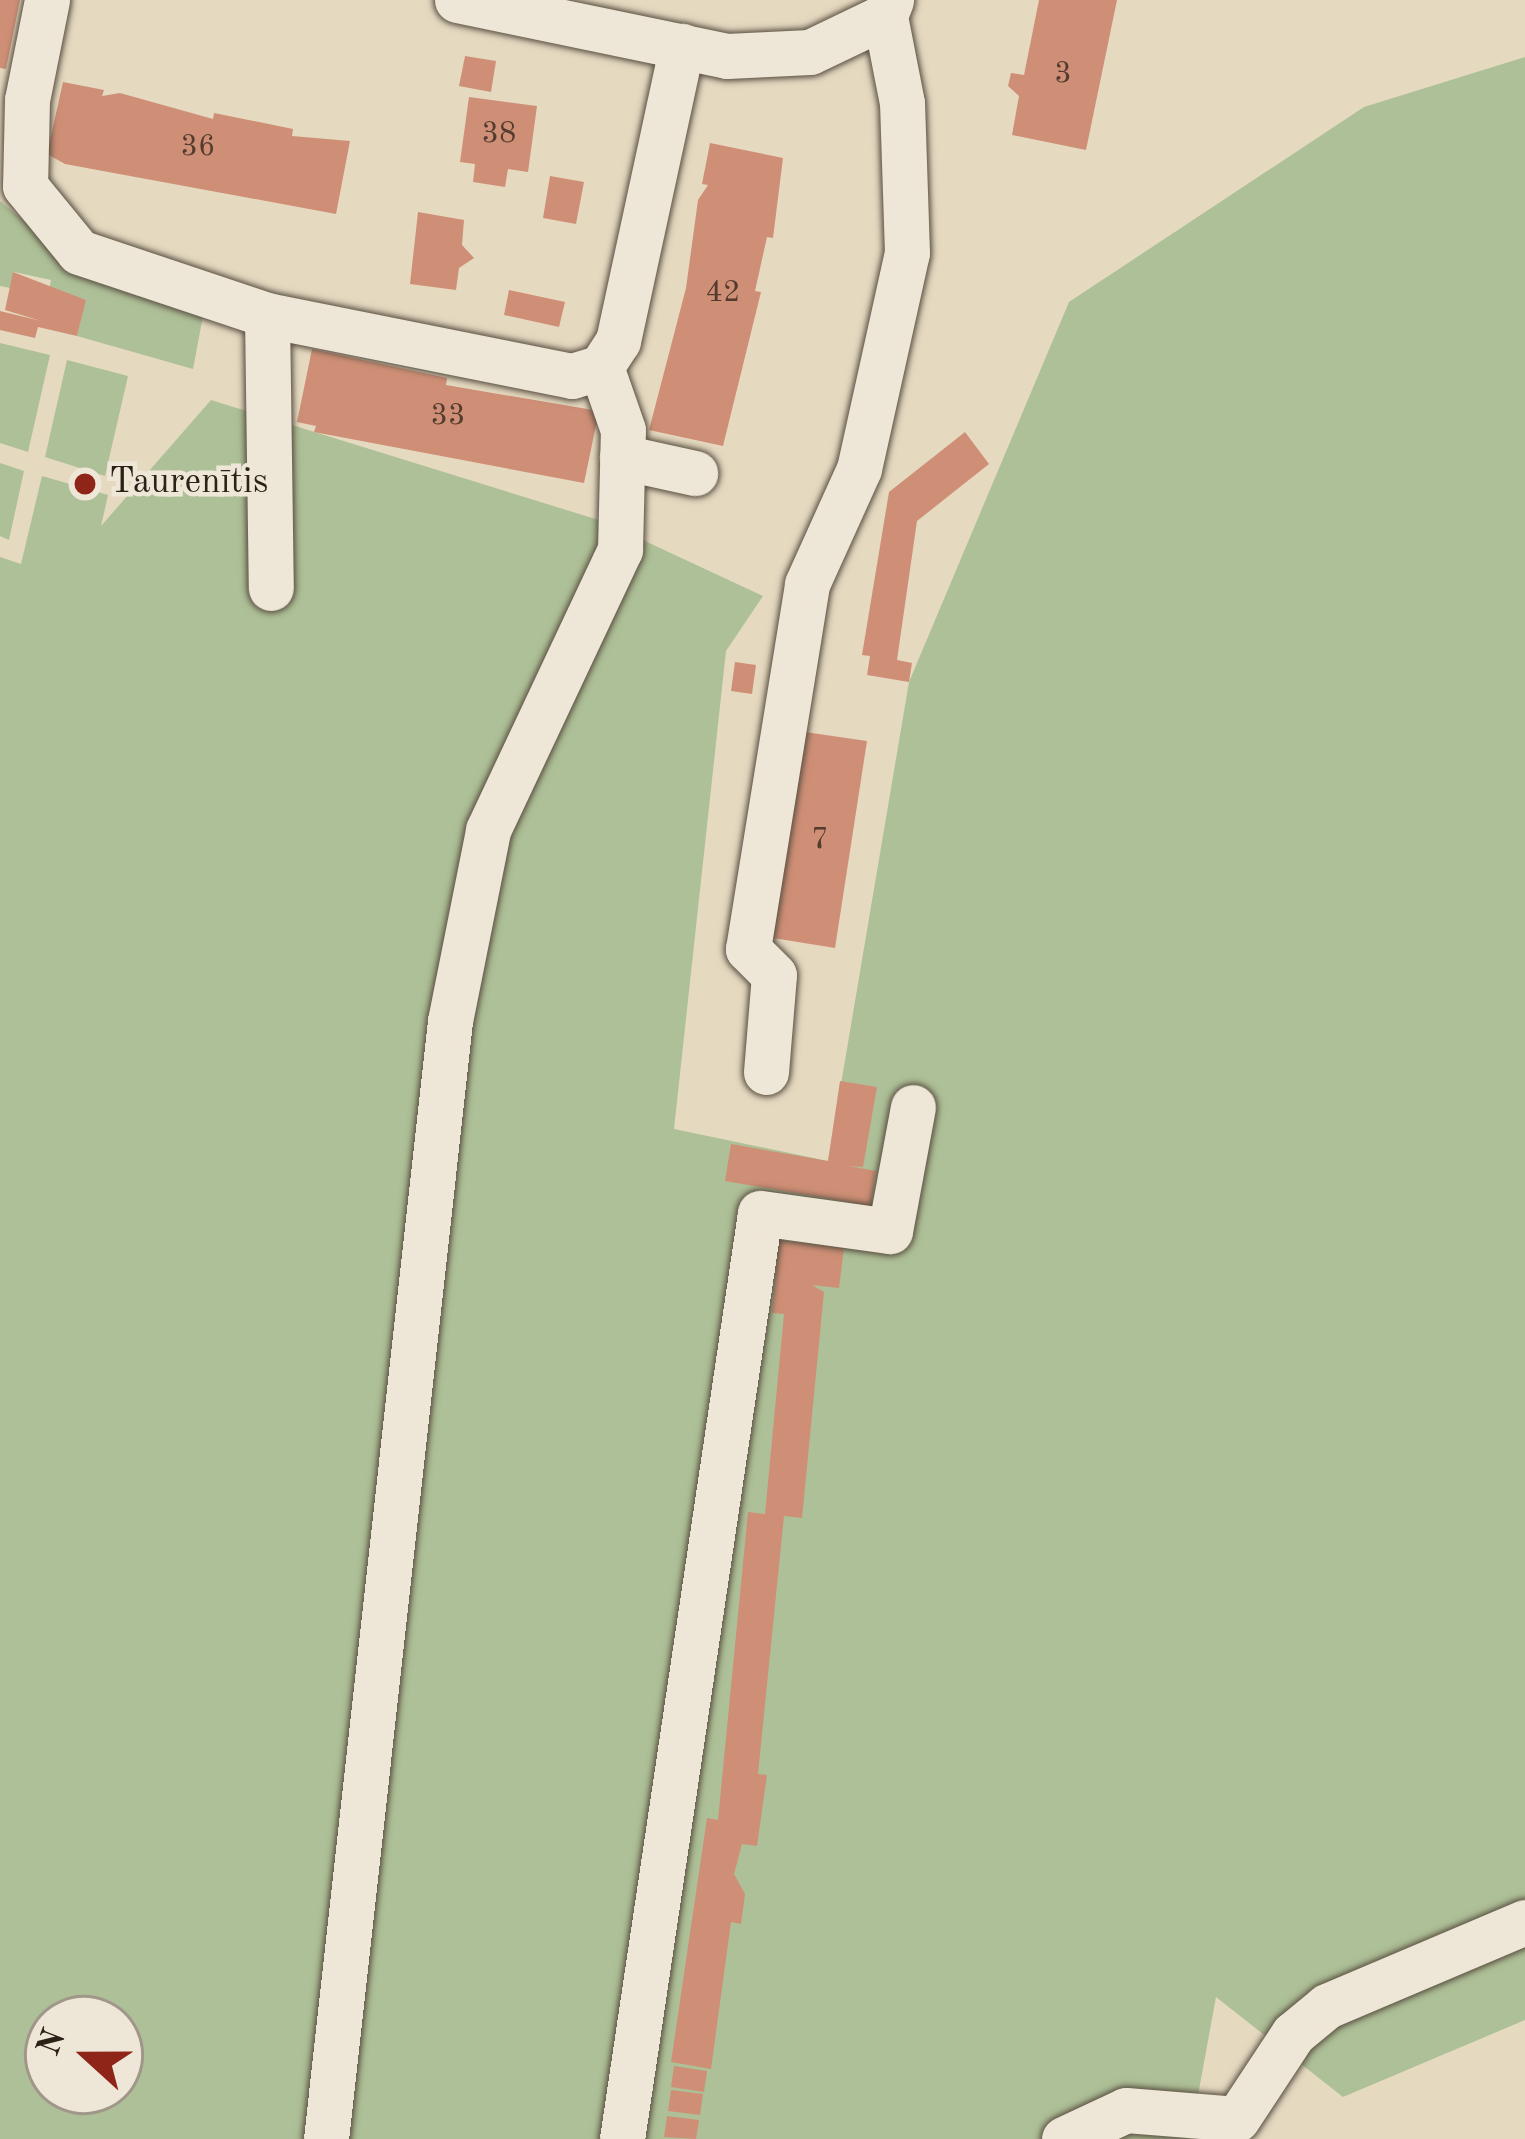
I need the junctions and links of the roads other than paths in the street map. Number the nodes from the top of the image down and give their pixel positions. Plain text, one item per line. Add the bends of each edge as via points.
1 (47, 0) edge
2 (457, 0) edge
3 (888, 8) edge
4 (682, 46) junction
5 (267, 315) junction
6 (601, 367) junction
7 (622, 457) junction
8 (695, 473) dead end
9 (271, 588) dead end
10 (766, 1072) dead end
11 (913, 1106) dead end
12 (1525, 1922) edge
13 (1235, 2129) edge
14 (326, 2139) edge
15 (622, 2139) edge
16 (1064, 2139) edge

1 - 5 street via 27,100 25,186 79,252
2 - 4 street
3 - 4 street via 782,57
3 - 10 street via 902,103 907,253 859,469 807,584 748,949 775,975
4 - 6 street via 618,341
5 - 6 street via 572,376
5 - 9 street
6 - 7 street via 623,430
7 - 8 street
7 - 14 street via 620,550 488,830 450,1021
11 - 15 street via 890,1231 760,1214
12 - 13 street via 1327,2006 1293,2034
13 - 16 street via 1126,2110

